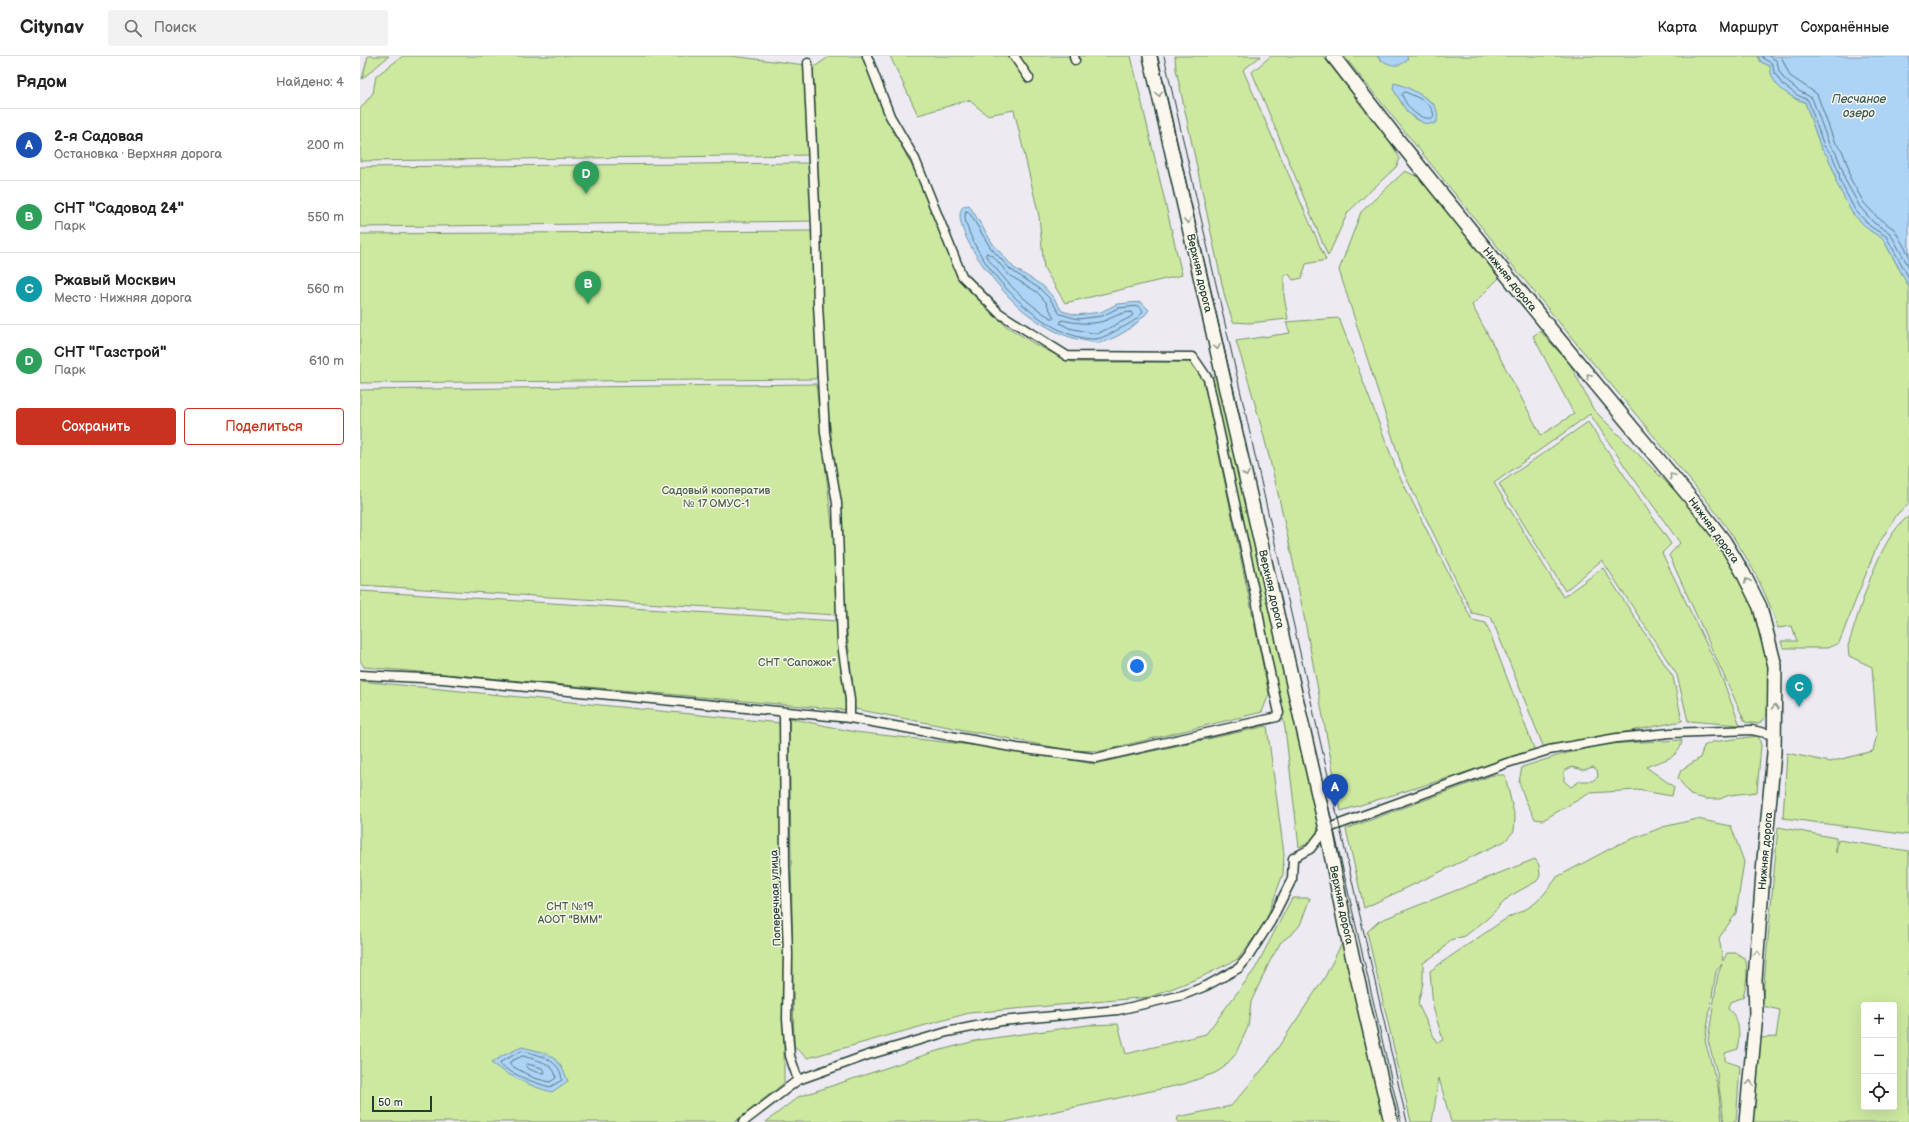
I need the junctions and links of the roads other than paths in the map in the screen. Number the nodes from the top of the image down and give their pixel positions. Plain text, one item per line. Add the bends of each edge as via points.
1 (868, 56) edge
2 (1014, 56) edge
3 (1150, 56) edge
4 (1333, 56) edge
5 (808, 63) dead end
6 (1029, 78) dead end
7 (360, 674) edge
8 (784, 713) junction
9 (850, 718) junction
10 (1774, 734) junction
11 (1326, 829) junction
12 (798, 1080) junction
13 (743, 1122) edge
14 (1391, 1122) edge
15 (1746, 1122) edge

1 - 9 street via 890,116 915,159 962,276 999,313 1067,356 1193,357 1208,379 1278,717 1096,758 1017,748
2 - 6 street
3 -> 11 main road, Верхняя дорога
10 -> 4 main road, Нижняя дорога via 1775,666 1770,643 1760,607 1724,541 1394,135
5 - 9 street via 825,433 837,502 842,644
7 - 8 street via 711,704
8 - 9 street
8 - 12 street, Поперечная улица via 787,1019 790,1056
10 - 11 street via 1752,730 1672,733 1617,738 1549,750
15 -> 10 main road, Нижняя дорога via 1756,1015 1756,972
11 - 12 street via 1310,849 1292,858 1292,879 1271,921 1248,957 1239,968 1206,986 1183,995 1118,1010 1001,1021 946,1032 868,1055
11 - 14 main road, Верхняя дорога via 1345,926
12 - 13 street

